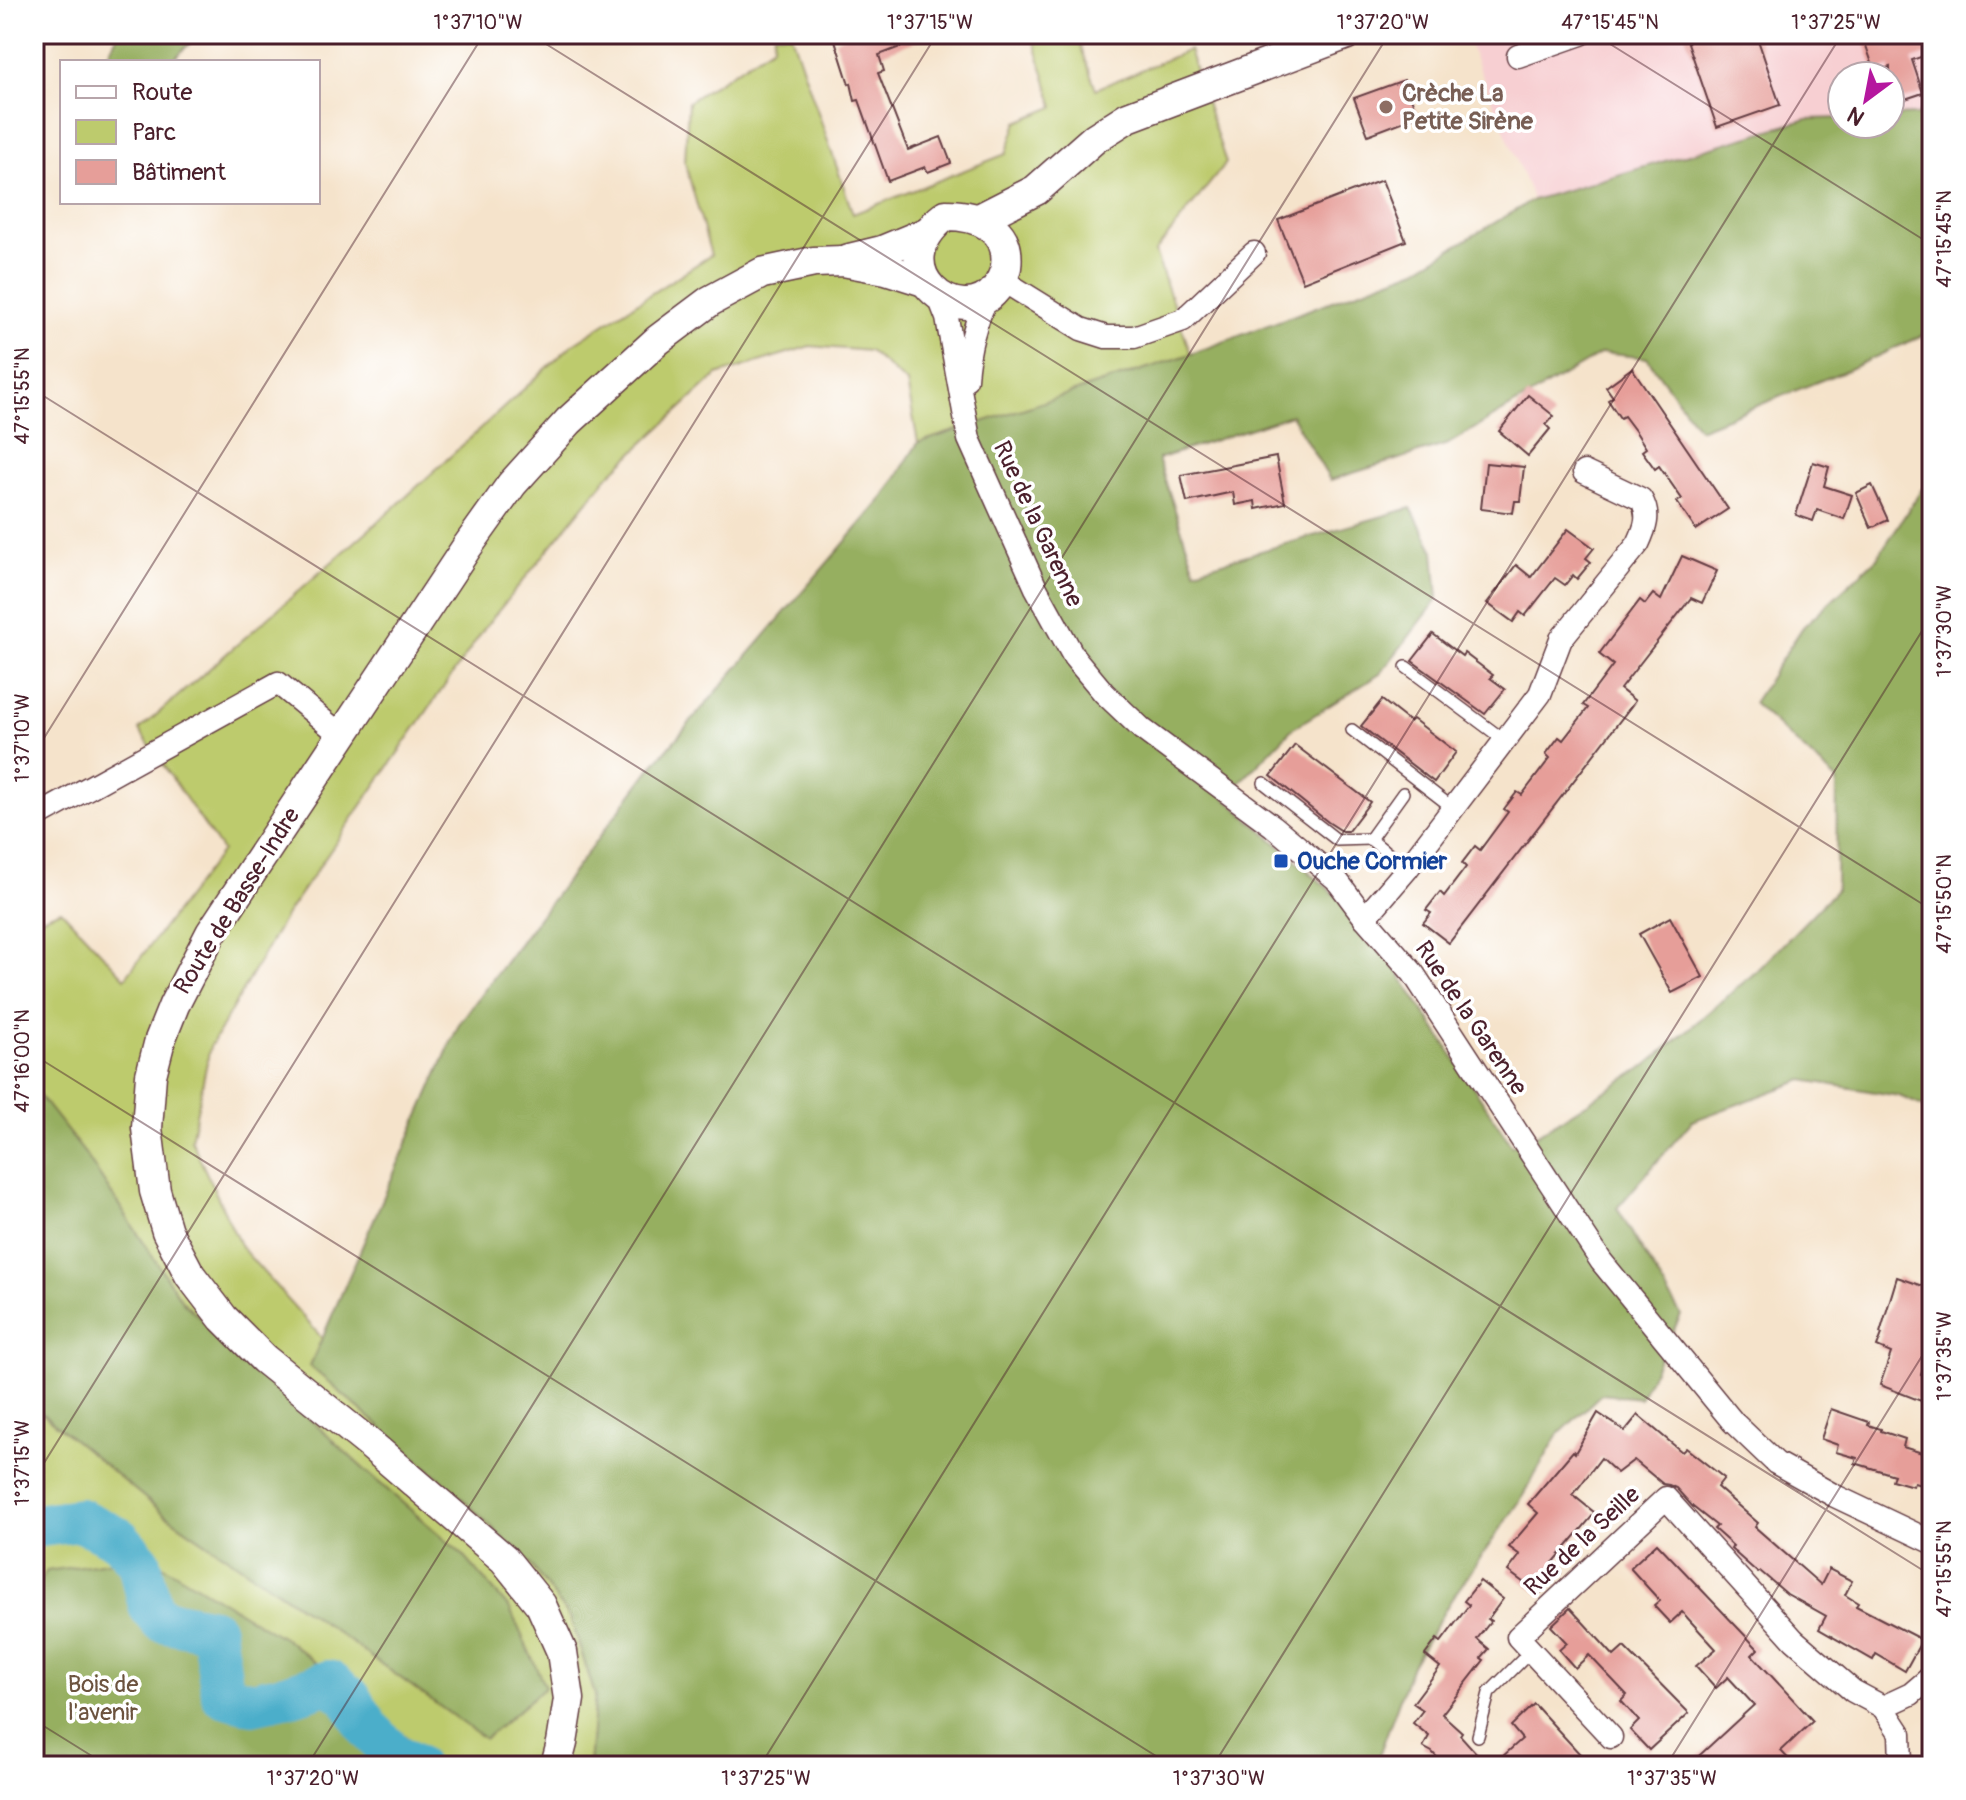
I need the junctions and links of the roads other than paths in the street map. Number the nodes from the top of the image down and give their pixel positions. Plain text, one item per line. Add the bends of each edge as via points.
1 (1347, 34) edge
2 (1581, 34) edge
3 (1518, 56) dead end
4 (1036, 190) junction
5 (979, 219) junction
6 (928, 232) junction
7 (1254, 253) dead end
8 (843, 261) junction
9 (998, 276) junction
10 (931, 288) junction
11 (963, 404) junction
12 (1584, 472) dead end
13 (1406, 667) dead end
14 (1352, 730) dead end
15 (342, 736) junction
16 (1504, 740) junction
17 (1264, 783) dead end
18 (1403, 793) dead end
19 (1453, 808) junction
20 (34, 818) edge
21 (1370, 839) junction
22 (1407, 869) junction
23 (1365, 918) junction
24 (1932, 1542) edge
25 (1531, 1651) junction
26 (1932, 1676) edge
27 (1883, 1707) junction
28 (1478, 1736) dead end
29 (1611, 1737) dead end
30 (556, 1766) edge
31 (1901, 1766) edge

1 - 4 main road via 1128,117 1095,138
2 - 3 street
4 - 5 main road
4 - 9 main road
5 - 6 main road via 946,215
5 - 9 main road via 994,228 1003,243
6 - 8 main road, Route de Basse-Indre
6 - 10 main road via 919,262
7 - 9 street via 1183,320 1134,337 1106,337 1081,329
8 - 10 main road, Route de Basse-Indre via 886,269
8 - 15 main road, Route de Basse-Indre via 762,273 710,301 592,399 512,484
9 - 10 main road via 977,301 949,301
9 - 11 street, Rue de la Garenne via 979,313 967,357
10 - 11 street, Rue de la Garenne via 947,318
11 - 23 street, Rue de la Garenne via 969,439 983,472 1074,657 1142,729 1336,879
12 - 16 street via 1641,499 1646,525 1638,544 1561,639 1540,694
13 - 16 lane
14 - 19 lane
15 - 20 street via 278,683
15 - 30 main road, Route de Basse-Indre via 211,933 174,1005 151,1075 147,1128 155,1191 167,1231 190,1275 223,1318 264,1359 504,1559 541,1605 562,1652 569,1699
16 - 19 street
17 - 21 lane via 1337,840
18 - 21 lane
19 - 22 street
21 - 22 lane
22 - 23 street
23 - 24 street, Rue de la Garenne via 1413,973 1601,1261 1733,1422 1776,1463
25 - 27 street, Rue de la Seille via 1518,1637 1666,1498 1794,1640 1853,1691
25 - 28 lane via 1489,1693
25 - 29 street
26 - 27 street
27 - 31 street via 1900,1733

